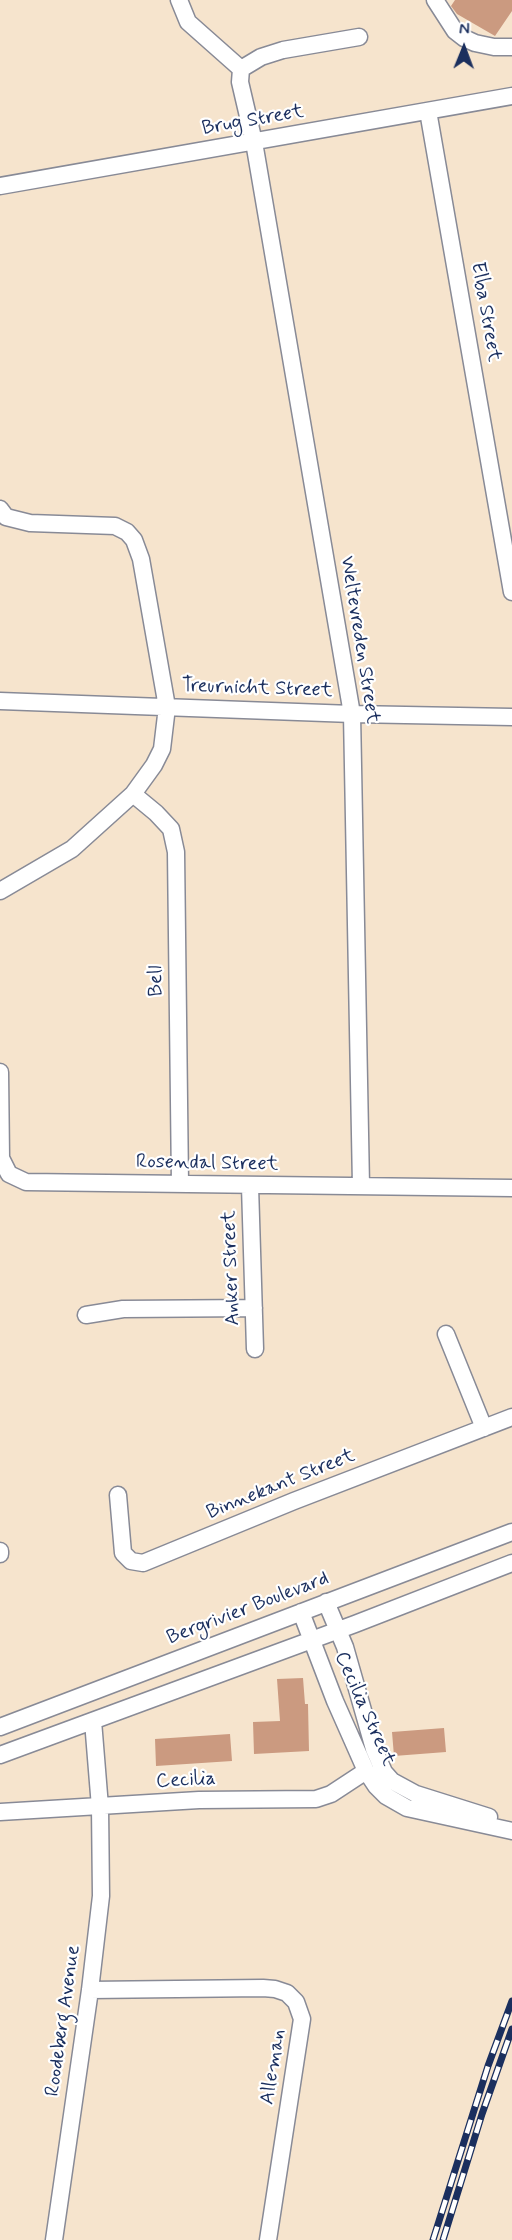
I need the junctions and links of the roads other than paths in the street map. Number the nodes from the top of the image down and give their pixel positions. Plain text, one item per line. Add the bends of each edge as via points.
1 (179, 0) edge
2 (435, 0) edge
3 (359, 37) dead end
4 (512, 47) edge
5 (241, 69) junction
6 (512, 96) edge
7 (428, 111) junction
8 (254, 142) junction
9 (0, 186) edge
10 (0, 509) edge
11 (512, 592) edge
12 (0, 701) edge
13 (167, 707) junction
14 (352, 714) junction
15 (512, 717) edge
16 (133, 794) junction
17 (0, 891) edge
18 (0, 1072) edge
19 (180, 1184) junction
20 (250, 1186) junction
21 (361, 1186) junction
22 (512, 1188) edge
23 (254, 1308) junction
24 (86, 1315) dead end
25 (446, 1334) dead end
26 (255, 1349) dead end
27 (512, 1417) edge
28 (484, 1428) junction
29 (118, 1495) dead end
30 (512, 1532) edge
31 (512, 1563) edge
32 (326, 1602) junction
33 (301, 1612) junction
34 (338, 1630) junction
35 (311, 1640) junction
36 (93, 1721) junction
37 (0, 1727) edge
38 (0, 1755) edge
39 (366, 1771) junction
40 (100, 1807) junction
41 (0, 1812) edge
42 (512, 1824) edge
43 (512, 1831) edge
44 (90, 1990) junction
45 (54, 2240) edge
46 (268, 2240) edge

1 - 5 street via 188,22
2 - 4 street via 464,38 494,47
3 - 5 street via 283,50
5 - 8 street, Weltevreden Street via 240,82
6 - 7 street, Brug Street
7 - 8 street, Brug Street
7 - 11 street, Elba Street
8 - 9 street, Brug Street
8 - 14 street, Weltevreden Street
10 - 13 street via 6,517 30,523 115,526 128,532 141,560
12 - 13 street, Treurnicht Street
13 - 14 street, Treurnicht Street
13 - 16 street via 162,749
14 - 15 street, Treurnicht Street
14 - 21 street, Weltevreden Street
16 - 17 street via 72,849
16 - 19 street, Bell via 171,830 176,852
18 - 19 street, Rosendal Street via 1,1158 15,1179
19 - 20 street, Rosendal Street
20 - 21 street, Rosendal Street
20 - 23 street, Anker Street
21 - 22 street, Rosendal Street
23 - 24 street via 123,1309
23 - 26 street, Anker Street
25 - 28 street
27 - 28 street, Binnekant Street
28 - 29 street, Binnekant Street via 143,1563 131,1562 123,1553
30 - 32 street, Bergrivier Boulevard
31 - 34 street
32 - 33 street, Bergrivier Boulevard
32 - 34 street, Cecilia Street
33 - 35 street, Cecilia Street
33 - 37 street, Bergrivier Boulevard
34 - 35 street
34 - 42 street, Cecilia Street via 379,1762 392,1781 416,1794
35 - 36 street
35 - 39 street, Cecilia Street
36 - 38 street
36 - 40 street, Roodeberg Avenue
39 - 40 street, Cecilia via 320,1798
39 - 43 street, Cecilia Street via 386,1796 407,1808
40 - 41 street, Cecilia
40 - 44 street, Roodeberg Avenue via 102,1896
44 - 45 street, Roodeberg Avenue
44 - 46 street, Alleman via 263,1988 287,1993 297,2002 302,2019

